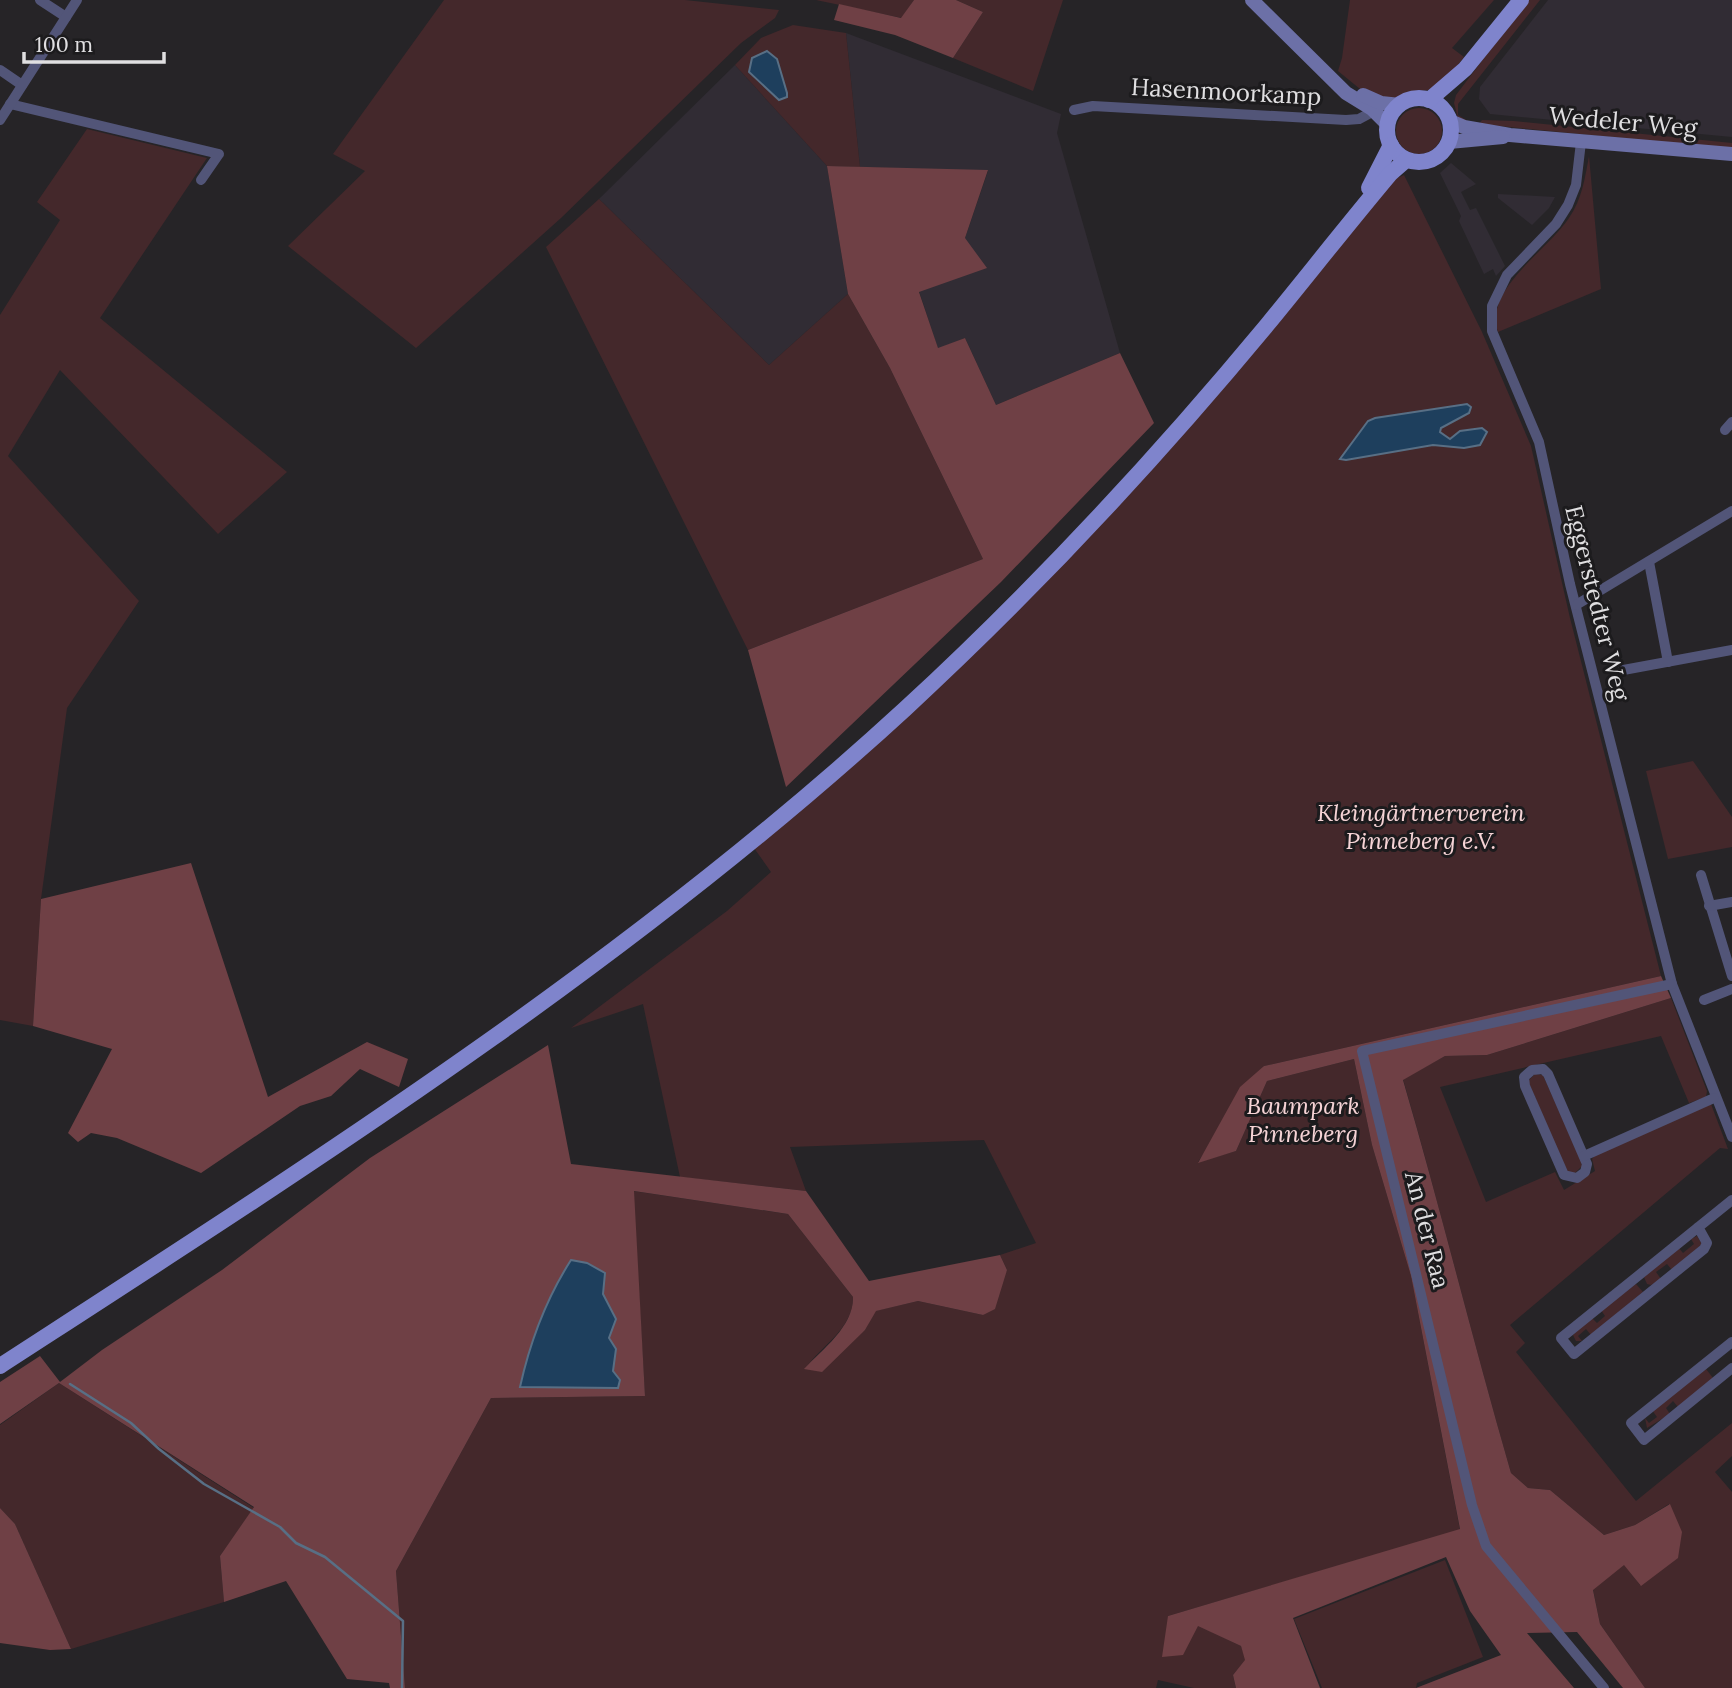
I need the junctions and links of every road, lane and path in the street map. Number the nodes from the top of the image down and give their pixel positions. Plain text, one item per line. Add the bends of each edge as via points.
1 (40, 0) edge
2 (78, 0) edge
3 (1252, 0) edge
4 (1521, 0) edge
5 (66, 17) junction
6 (1465, 69) junction
7 (0, 70) edge
8 (1334, 78) junction
9 (22, 85) junction
10 (1429, 100) junction
11 (10, 104) junction
12 (1399, 105) junction
13 (1074, 110) dead end
14 (1374, 111) junction
15 (1448, 117) junction
16 (0, 120) edge
17 (1388, 125) junction
18 (1510, 135) junction
19 (1449, 142) junction
20 (1581, 142) junction
21 (1391, 145) junction
22 (1732, 154) edge
23 (1406, 160) junction
24 (201, 180) dead end
25 (1350, 221) junction
26 (1732, 511) edge
27 (1649, 562) junction
28 (1576, 605) junction
29 (1732, 650) edge
30 (1668, 662) junction
31 (1618, 671) dead end
32 (1700, 875) dead end
33 (1732, 902) edge
34 (1709, 906) junction
35 (1732, 976) edge
36 (1672, 984) junction
37 (1732, 989) edge
38 (1704, 1000) dead end
39 (1714, 1098) junction
40 (1732, 1120) edge
41 (1732, 1137) edge
42 (1584, 1156) junction
43 (1732, 1200) edge
44 (1698, 1227) junction
45 (1637, 1277) junction
46 (1650, 1292) junction
47 (1732, 1342) edge
48 (1707, 1362) junction
49 (0, 1366) edge
50 (1732, 1368) edge
51 (1719, 1378) junction
52 (1604, 1688) edge

1 - 5 street
2 - 5 street
3 - 8 main road
4 - 6 main road
5 - 9 street
6 - 10 main road
6 - 15 main road
7 - 9 street
8 - 12 main road via 1368,98
8 - 14 main road via 1346,93
9 - 11 street
10 - 12 main road via 1419,98
10 - 15 main road
11 - 16 street
11 - 24 street via 219,154
12 - 17 main road
13 - 14 street, Hasenmoorkamp via 1093,106 1346,120
14 - 17 main road
15 - 18 main road, Wedeler Weg via 1464,127
15 - 19 main road
17 - 21 main road
18 - 19 main road, Wedeler Weg
18 - 20 main road, Wedeler Weg
19 - 23 main road via 1436,158
20 - 22 main road, Wedeler Weg
20 - 28 street, Eggerstedter Weg via 1576,185 1568,205 1507,275 1490,319 1539,442
21 - 23 main road
21 - 25 main road
23 - 25 main road
25 - 49 main road via 1265,327 1023,596 807,796 573,980 403,1102
26 - 27 street
27 - 28 street
27 - 30 street
28 - 36 street, Eggerstedter Weg
29 - 30 street
30 - 31 street
32 - 34 street
33 - 34 street
34 - 35 street
36 - 39 street, Eggerstedter Weg
36 - 52 street, An der Raa via 1362,1051 1472,1505 1486,1546
37 - 38 street
39 - 40 street, Eggerstedter Weg
39 - 41 street, Eggerstedter Weg
39 - 42 street
42 - 42 street via 1548,1074 1543,1069 1532,1070 1524,1077 1525,1086 1564,1175 1577,1178 1585,1172
43 - 44 street
44 - 45 street
44 - 46 street via 1706,1237 1704,1249
45 - 46 street
45 - 46 street via 1561,1338 1574,1354
47 - 48 street
48 - 51 street
48 - 51 street via 1631,1423 1644,1440
50 - 51 street

